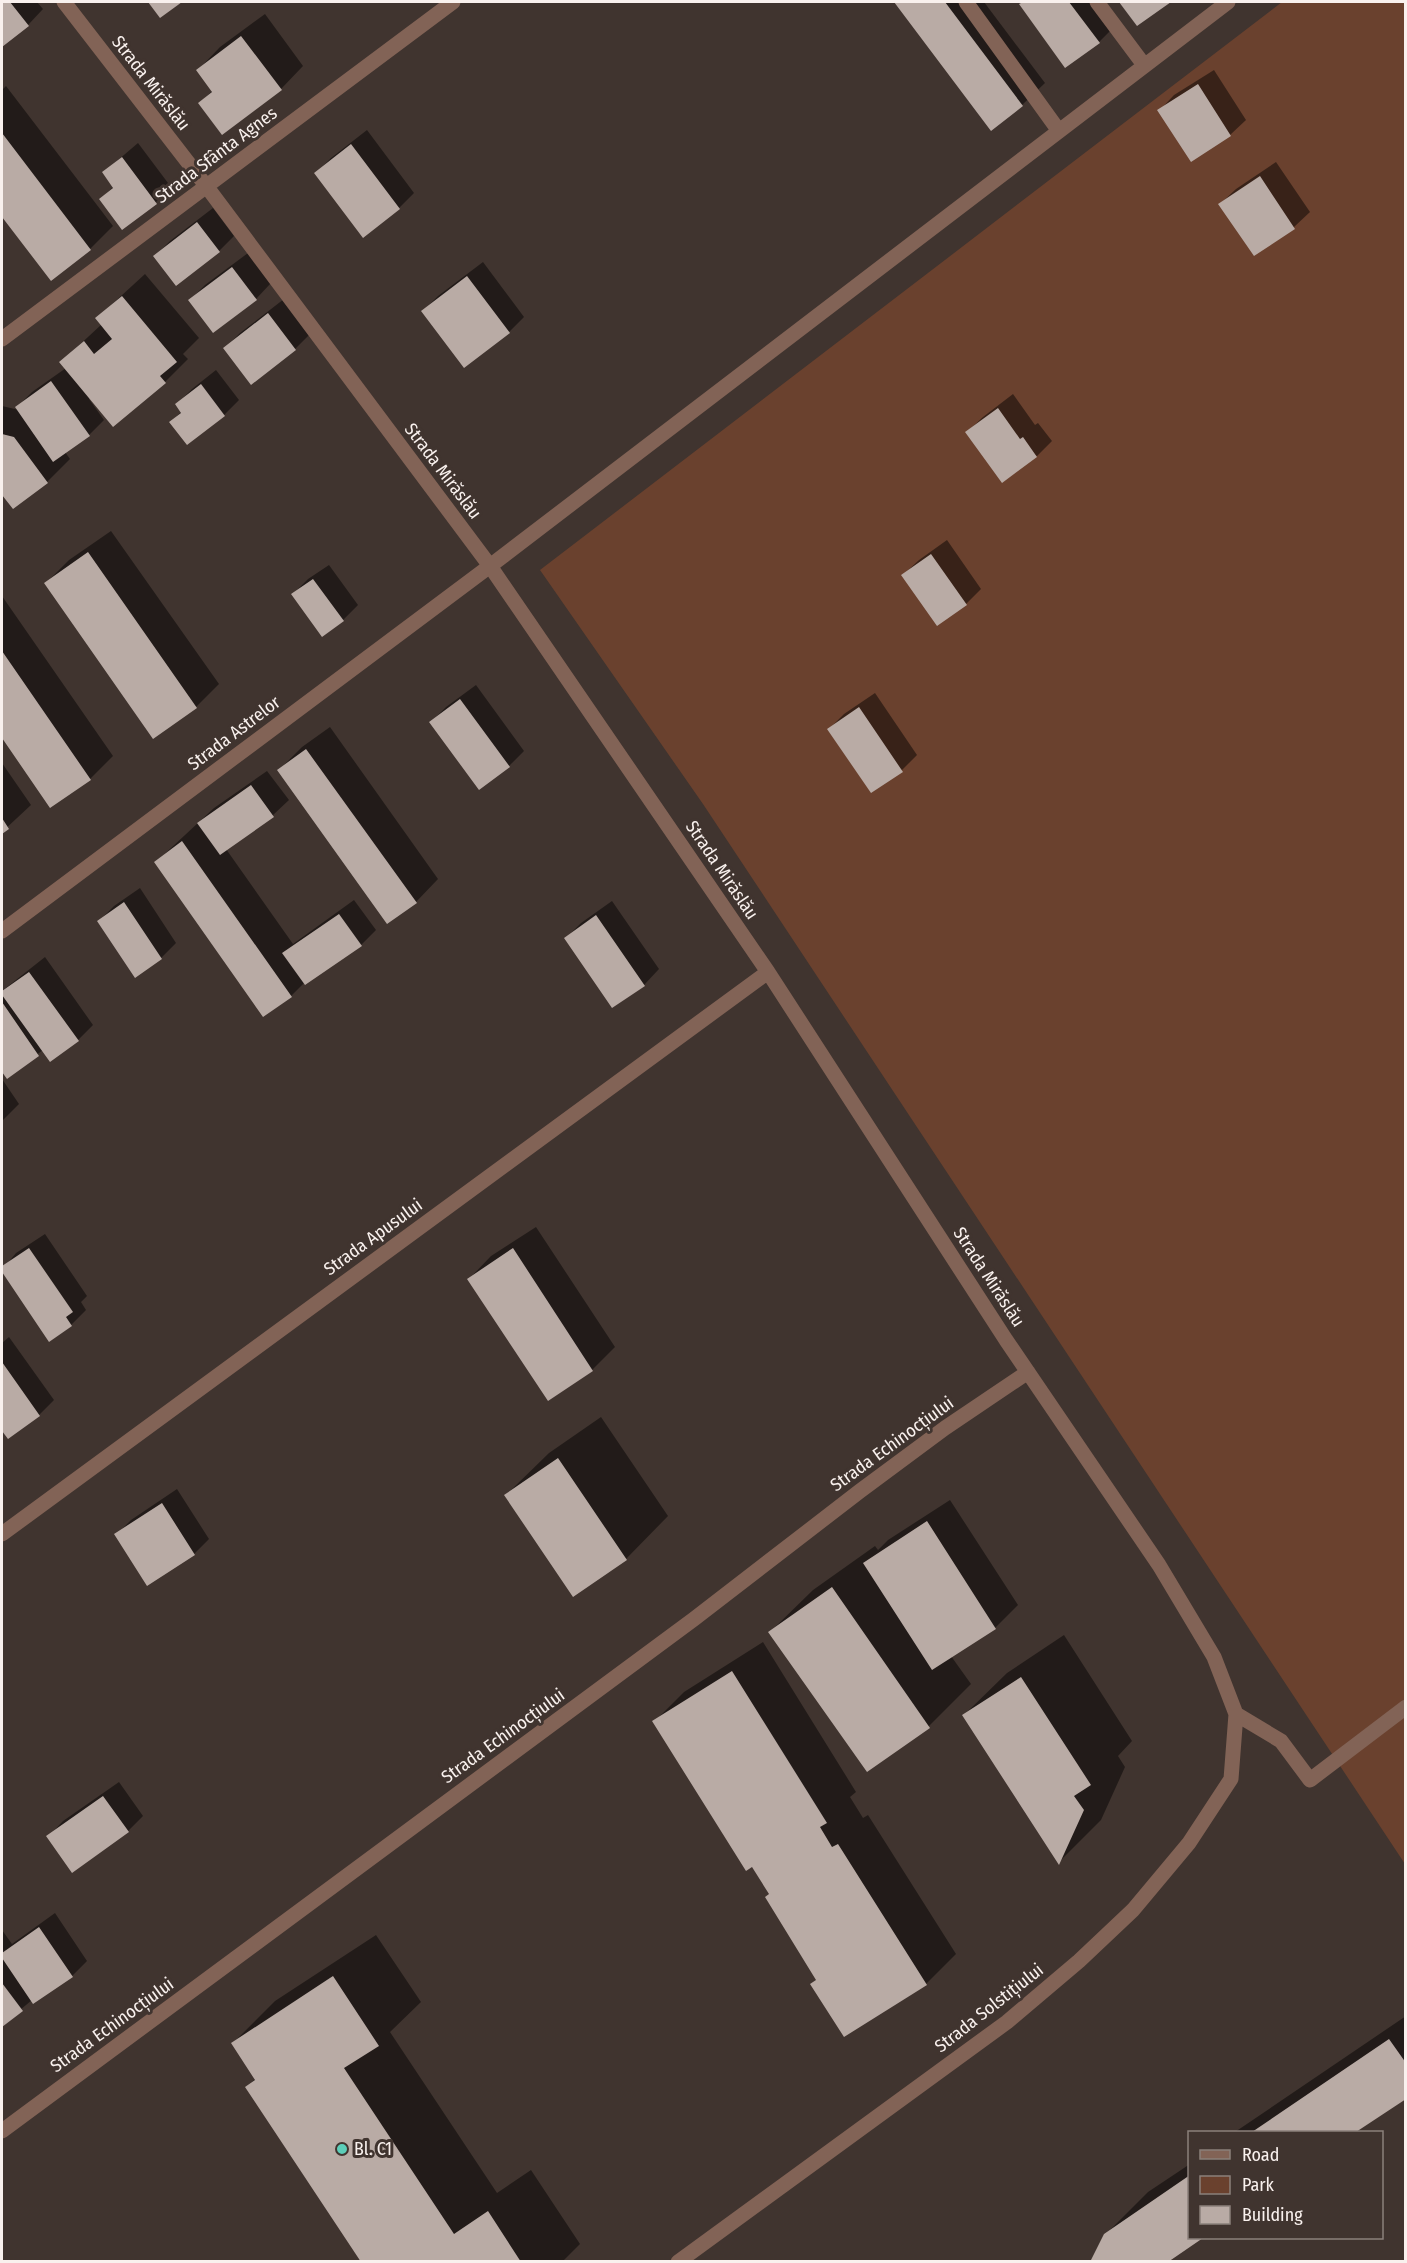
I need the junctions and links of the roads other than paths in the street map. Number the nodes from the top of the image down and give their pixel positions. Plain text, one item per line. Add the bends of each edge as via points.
1 (64, 2) edge
2 (453, 2) edge
3 (966, 2) edge
4 (1097, 2) edge
5 (1228, 2) edge
6 (1144, 65) junction
7 (1059, 131) junction
8 (207, 187) junction
9 (2, 339) edge
10 (490, 566) junction
11 (2, 931) edge
12 (768, 972) junction
13 (1028, 1372) junction
14 (2, 1534) edge
15 (1406, 1707) edge
16 (1236, 1714) junction
17 (2, 2131) edge
18 (678, 2262) edge

1 - 8 street, Strada Mirăslău
2 - 8 street, Strada Sfânta Agnes
3 - 7 street
4 - 6 street
5 - 6 street, Strada Astrelor
6 - 7 street, Strada Astrelor
7 - 10 street, Strada Astrelor
8 - 9 street, Strada Sfânta Agnes
8 - 10 street, Strada Mirăslău
10 - 11 street, Strada Astrelor
10 - 12 street, Strada Mirăslău
12 - 13 street, Strada Mirăslău
12 - 14 street, Strada Apusului
13 - 16 street, Strada Mirăslău via 1159,1565 1214,1657
13 - 17 street, Strada Echinocțiului via 945,1428 694,1619
15 - 16 street via 1310,1780 1281,1741
16 - 18 street, Strada Solstițiului via 1231,1779 1189,1843 1133,1910 1007,2022

